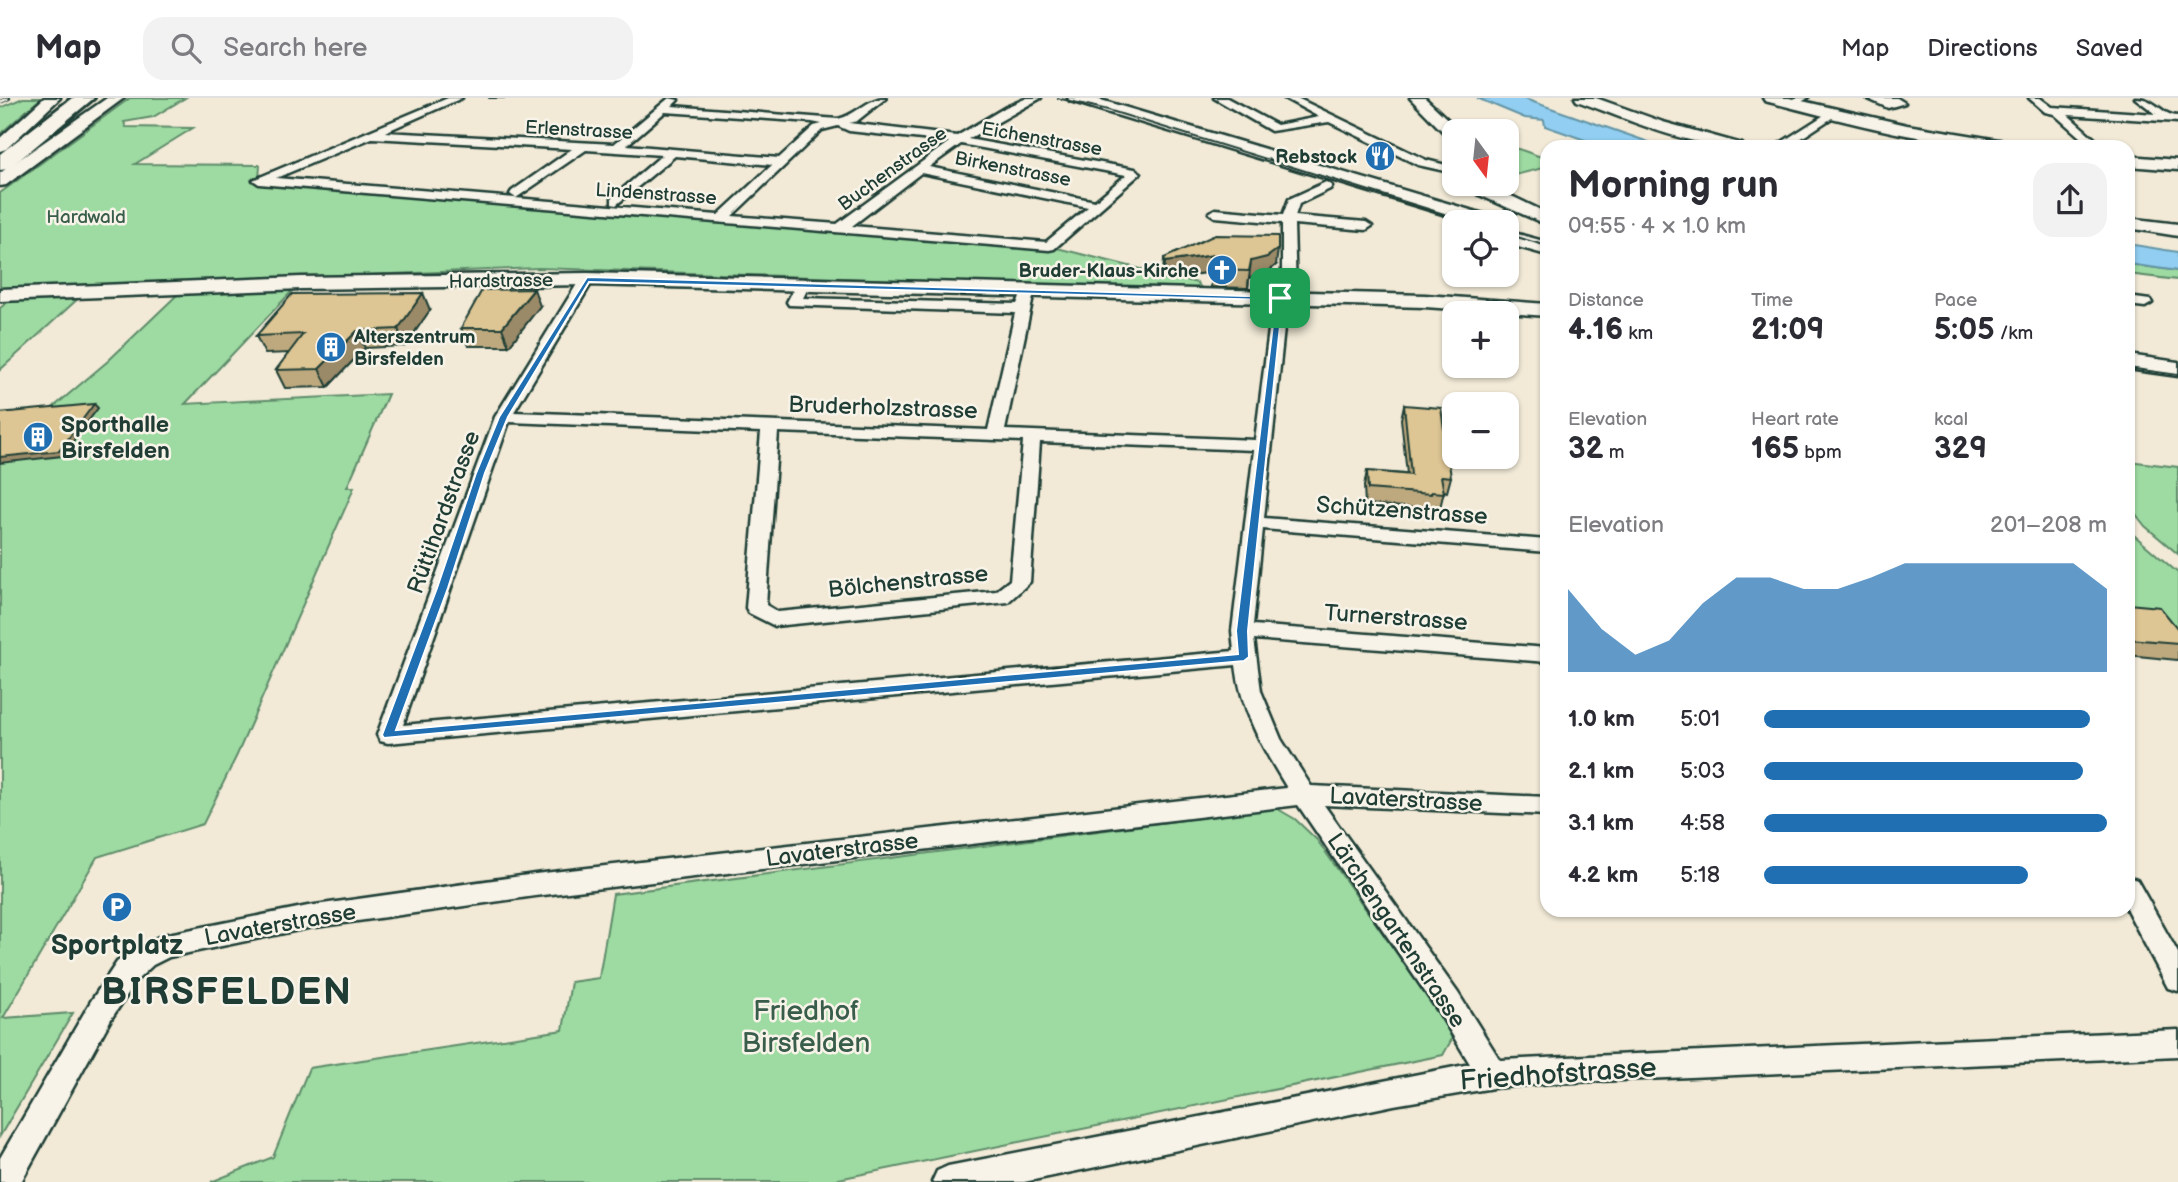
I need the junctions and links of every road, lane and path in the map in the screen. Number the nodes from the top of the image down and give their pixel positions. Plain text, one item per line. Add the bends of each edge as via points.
1 (53, 98) edge
2 (84, 98) edge
3 (117, 98) edge
4 (457, 98) edge
5 (674, 98) edge
6 (881, 98) edge
7 (1036, 98) edge
8 (1047, 98) edge
9 (1076, 98) edge
10 (1219, 98) edge
11 (1289, 98) edge
12 (1417, 98) edge
13 (1582, 98) edge
14 (1770, 98) edge
15 (2034, 98) edge
16 (2140, 98) edge
17 (1796, 101) edge
18 (664, 109) junction
19 (2057, 111) junction
20 (1833, 114) junction
21 (1331, 118) junction
22 (2175, 121) edge
23 (1442, 122) edge
24 (840, 123) junction
25 (374, 135) junction
26 (1714, 140) edge
27 (1791, 140) edge
28 (1973, 140) edge
29 (2090, 140) edge
30 (959, 141) junction
31 (0, 146) edge
32 (584, 146) junction
33 (617, 148) junction
34 (673, 152) junction
35 (783, 162) junction
36 (2135, 162) edge
37 (0, 164) edge
38 (2178, 165) edge
39 (1442, 167) edge
40 (921, 169) junction
41 (0, 181) edge
42 (1326, 186) dead end
43 (516, 194) dead end
44 (1496, 196) edge
45 (615, 201) dead end
46 (1098, 205) junction
47 (1450, 210) edge
48 (1215, 214) dead end
49 (1442, 216) edge
50 (1540, 217) edge
51 (722, 218) junction
52 (1288, 219) junction
53 (2135, 224) edge
54 (1366, 226) dead end
55 (842, 227) junction
56 (2178, 230) edge
57 (1519, 232) edge
58 (1540, 238) edge
59 (1519, 241) edge
60 (1049, 246) joint
61 (1540, 247) edge
62 (587, 279) junction
63 (0, 295) edge
64 (1280, 298) junction
65 (1025, 300) junction
66 (2135, 302) edge
67 (2144, 303) dead end
68 (1540, 309) edge
69 (2135, 363) edge
70 (2178, 369) edge
71 (2135, 379) edge
72 (2178, 385) edge
73 (503, 417) junction
74 (770, 426) junction
75 (996, 434) junction
76 (1032, 435) junction
77 (1261, 445) junction
78 (1254, 523) junction
79 (1540, 545) edge
80 (1242, 631) junction
81 (1540, 654) edge
82 (1244, 657) junction
83 (1304, 795) junction
84 (1540, 806) edge
85 (2135, 901) edge
86 (2178, 979) edge
87 (2178, 1043) edge
88 (1493, 1074) junction
89 (4, 1182) edge
90 (948, 1182) edge

1 - 31 street
2 - 37 highway
3 - 41 street
4 - 25 street
5 - 18 street
6 - 24 street
7 - 30 street, Buchenstrasse via 1006,110
8 - 49 main road
9 - 47 main road
10 - 21 street via 1275,129
11 - 21 street
12 - 23 street
13 - 26 street
14 - 17 street
15 - 19 street
16 - 22 street
17 - 20 street
18 - 24 street, Eichenstrasse
18 - 33 street
19 - 22 street
19 - 29 street
20 - 27 street
20 - 28 street
21 - 39 street via 1422,163
24 - 30 street, Eichenstrasse via 849,128
24 - 35 street via 818,128
25 - 32 street, Erlenstrasse
25 - 51 street, Lindenstrasse via 259,180
30 - 40 street, Buchenstrasse
30 - 46 street, Eichenstrasse via 1135,173
32 - 33 street, Erlenstrasse
32 - 43 street
33 - 34 street, Erlenstrasse
34 - 35 street, Erlenstrasse
34 - 45 street
35 - 51 street
36 - 38 street
40 - 46 street, Birkenstrasse
40 - 55 street, Buchenstrasse
42 - 52 street via 1293,202
44 - 50 street
46 - 60 street, Eichenstrasse
48 - 52 street
51 - 55 street, Lindenstrasse
52 - 54 street
52 - 64 street, Lärchengartenstrasse via 1289,292
53 - 56 street
55 - 60 street, Lindenstrasse
57 - 58 main road
59 - 61 main road
62 - 63 street, Hardstrasse via 301,283
62 - 65 street, Hardstrasse via 803,284
62 - 73 street, Rüttihardstrasse
64 - 65 street, Hardstrasse
64 - 68 street, Hardstrasse
64 - 77 street, Lärchengartenstrasse
65 - 75 street
66 - 67 street
69 - 70 main road
71 - 72 main road
73 - 74 street, Bruderholzstrasse
73 - 82 street, Rüttihardstrasse via 388,735
74 - 75 street, Bruderholzstrasse
74 - 76 street, Bölchenstrasse via 756,608 775,619 1001,597 1020,582
75 - 76 street, Bruderholzstrasse
76 - 77 street, Bruderholzstrasse
77 - 78 street, Lärchengartenstrasse
78 - 79 street, Schützenstrasse
78 - 80 street, Lärchengartenstrasse
80 - 81 street, Turnerstrasse
80 - 82 street, Lärchengartenstrasse
82 - 83 street, Lärchengartenstrasse via 1259,718
83 - 84 street, Lavaterstrasse
83 - 88 street, Lärchengartenstrasse
83 - 89 street, Lavaterstrasse via 616,875 308,916 163,947 127,971 116,986
85 - 86 street
87 - 88 street, Friedhofstrasse
88 - 90 street, Friedhofstrasse

